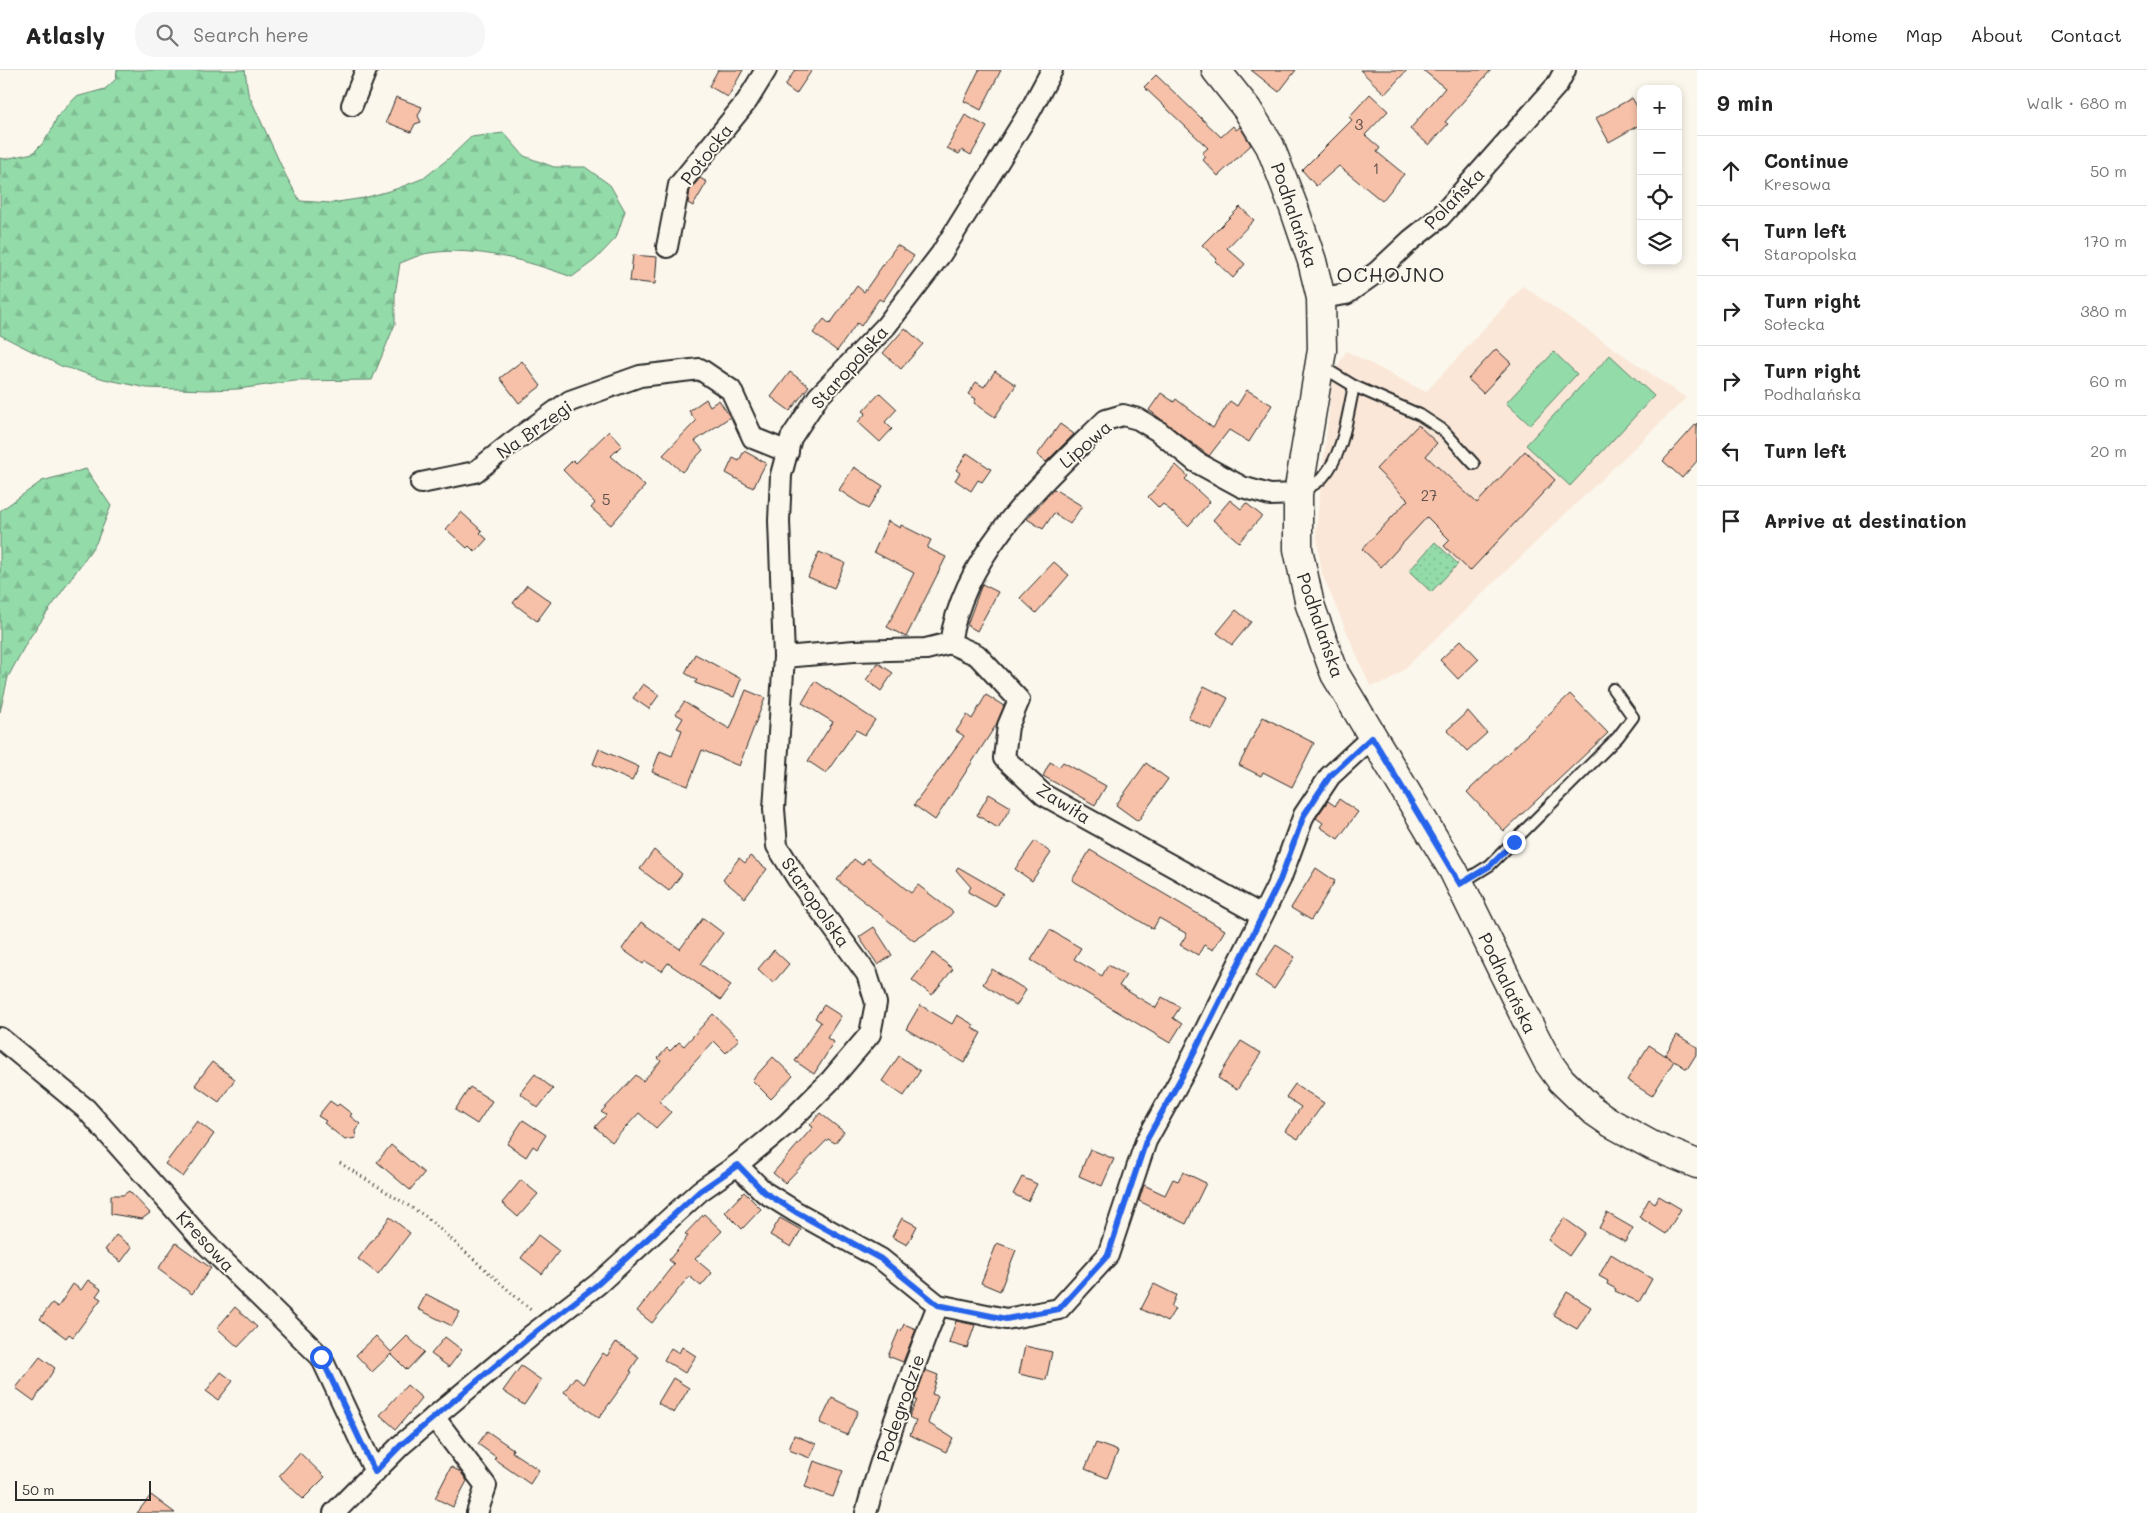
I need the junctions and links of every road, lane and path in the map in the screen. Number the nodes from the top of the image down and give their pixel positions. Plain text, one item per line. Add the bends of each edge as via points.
1 (366, 70) edge
2 (766, 70) edge
3 (1052, 70) edge
4 (1216, 70) edge
5 (1565, 70) edge
6 (352, 104) dead end
7 (667, 247) dead end
8 (1321, 298) junction
9 (1319, 366) junction
10 (1354, 386) junction
11 (788, 452) junction
12 (1474, 464) dead end
13 (421, 483) dead end
14 (1298, 494) junction
15 (950, 643) junction
16 (784, 657) junction
17 (1613, 689) dead end
18 (1372, 737) junction
19 (1460, 884) junction
20 (1261, 915) junction
21 (0, 1038) edge
22 (340, 1163) dead end
23 (1697, 1164) edge
24 (738, 1165) junction
25 (938, 1305) junction
26 (546, 1324) junction
27 (434, 1417) junction
28 (375, 1472) junction
29 (334, 1513) edge
30 (478, 1513) edge
31 (866, 1513) edge

1 - 6 street
2 - 7 street, Potocka via 748,101 679,185
3 - 11 street, Staropolska via 942,254 886,326 818,397 791,438
4 - 8 street, Podhalańska via 1270,146 1312,260
5 - 8 street, Polańska via 1557,86 1440,217 1346,294
8 - 9 street, Podhalańska via 1323,332
9 - 10 lane
9 - 14 street, Podhalańska
10 - 12 lane via 1420,415 1443,430
10 - 14 lane via 1334,461 1322,479
11 - 13 street, Na Brzegi via 753,438 731,390 700,369 640,376 570,401 475,472
11 - 16 street, Staropolska via 781,475 780,521
14 - 15 street, Lipowa via 1270,494 1242,488 1196,462 1138,419 1122,415 1106,420 1026,499 972,574 952,628
14 - 18 street, Podhalańska via 1298,549 1310,605 1336,674
15 - 16 street via 926,649
15 - 20 street, Zawiła via 977,655 1019,700 1008,726 1004,758 1044,795
16 - 24 street, Staropolska via 774,809 777,846 867,974 876,1003 870,1034 832,1080
17 - 19 lane via 1633,717 1618,737 1490,866
18 - 19 street, Podhalańska
18 - 20 street via 1330,776 1304,815 1280,880
19 - 23 street, Podhalańska via 1548,1062 1561,1080 1611,1124
20 - 25 street via 1186,1069 1146,1141 1108,1255 1059,1309 1006,1319
21 - 28 street, Kresowa via 86,1110 204,1242 321,1357
22 - 26 path via 426,1216
24 - 25 street via 764,1192 881,1259
24 - 26 street, Staropolska via 700,1191 598,1284
25 - 31 street, Podegrodzie via 883,1453
26 - 27 street, Staropolska
27 - 28 street, Staropolska
27 - 30 street via 486,1486
28 - 29 street, Staropolska

